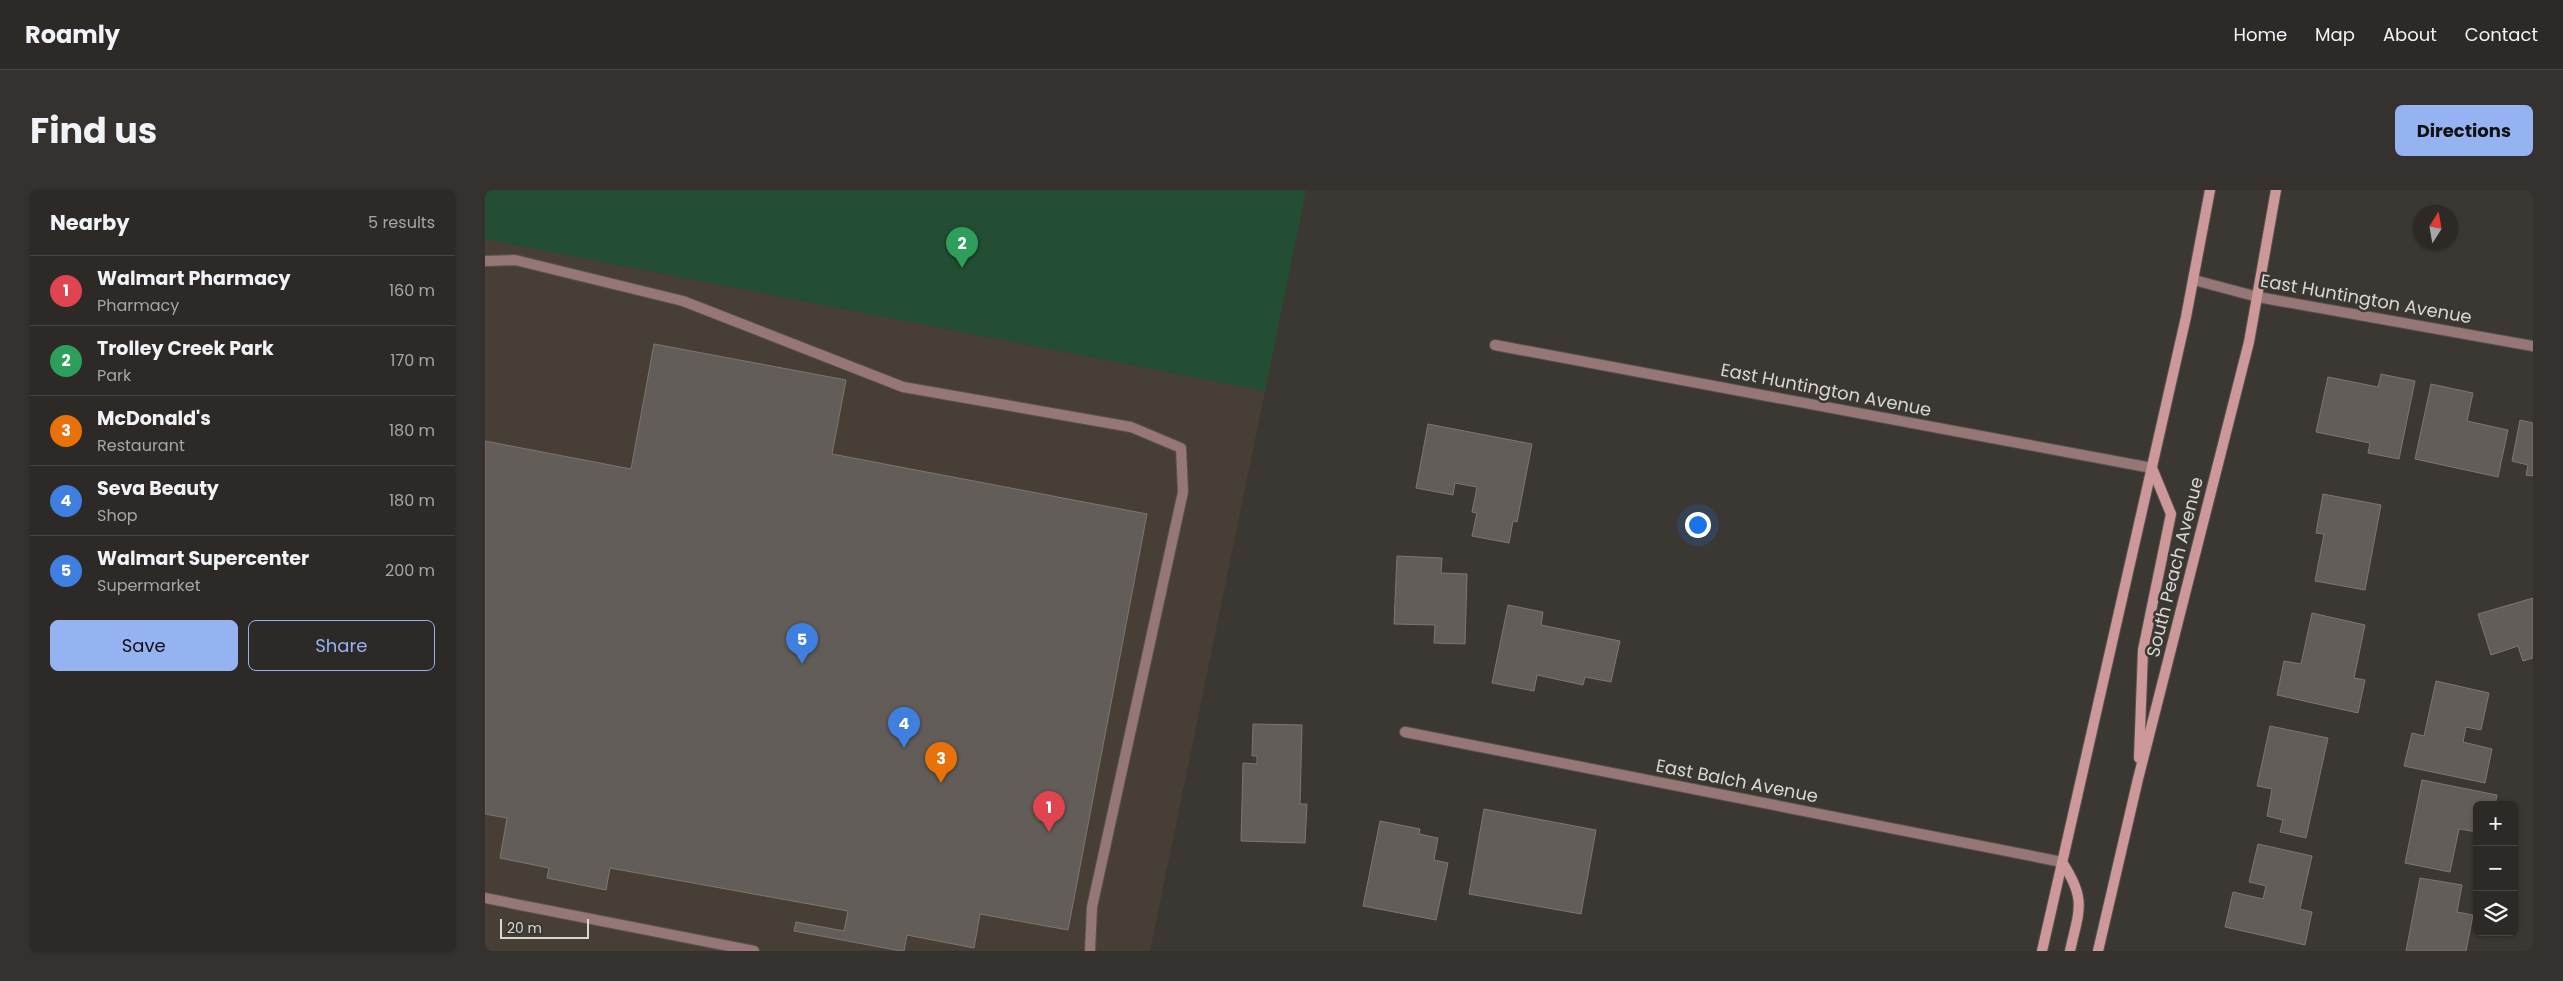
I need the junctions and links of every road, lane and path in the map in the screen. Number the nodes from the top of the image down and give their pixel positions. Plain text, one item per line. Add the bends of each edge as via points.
1 (2210, 190) edge
2 (2277, 190) edge
3 (485, 261) edge
4 (2194, 280) junction
5 (2258, 297) junction
6 (1495, 345) dead end
7 (2533, 346) edge
8 (2152, 468) junction
9 (1405, 732) dead end
10 (2138, 779) junction
11 (2062, 862) junction
12 (485, 898) edge
13 (755, 951) edge
14 (1090, 951) edge
15 (2042, 951) edge
16 (2070, 951) edge
17 (2098, 951) edge

1 - 4 main road
2 - 5 main road, South Peach Avenue
3 - 14 street via 515,260 683,301 903,387 1131,427 1181,448 1183,492 1092,907
4 - 5 street, East Huntington Avenue
4 - 8 main road
5 - 7 street, East Huntington Avenue
5 - 10 main road, South Peach Avenue
6 - 8 street, East Huntington Avenue
8 - 10 main road via 2171,514 2143,650
8 - 11 main road
9 - 11 street, East Balch Avenue
10 - 17 main road, South Peach Avenue
11 - 15 main road
11 - 16 main road via 2080,896
12 - 13 street

